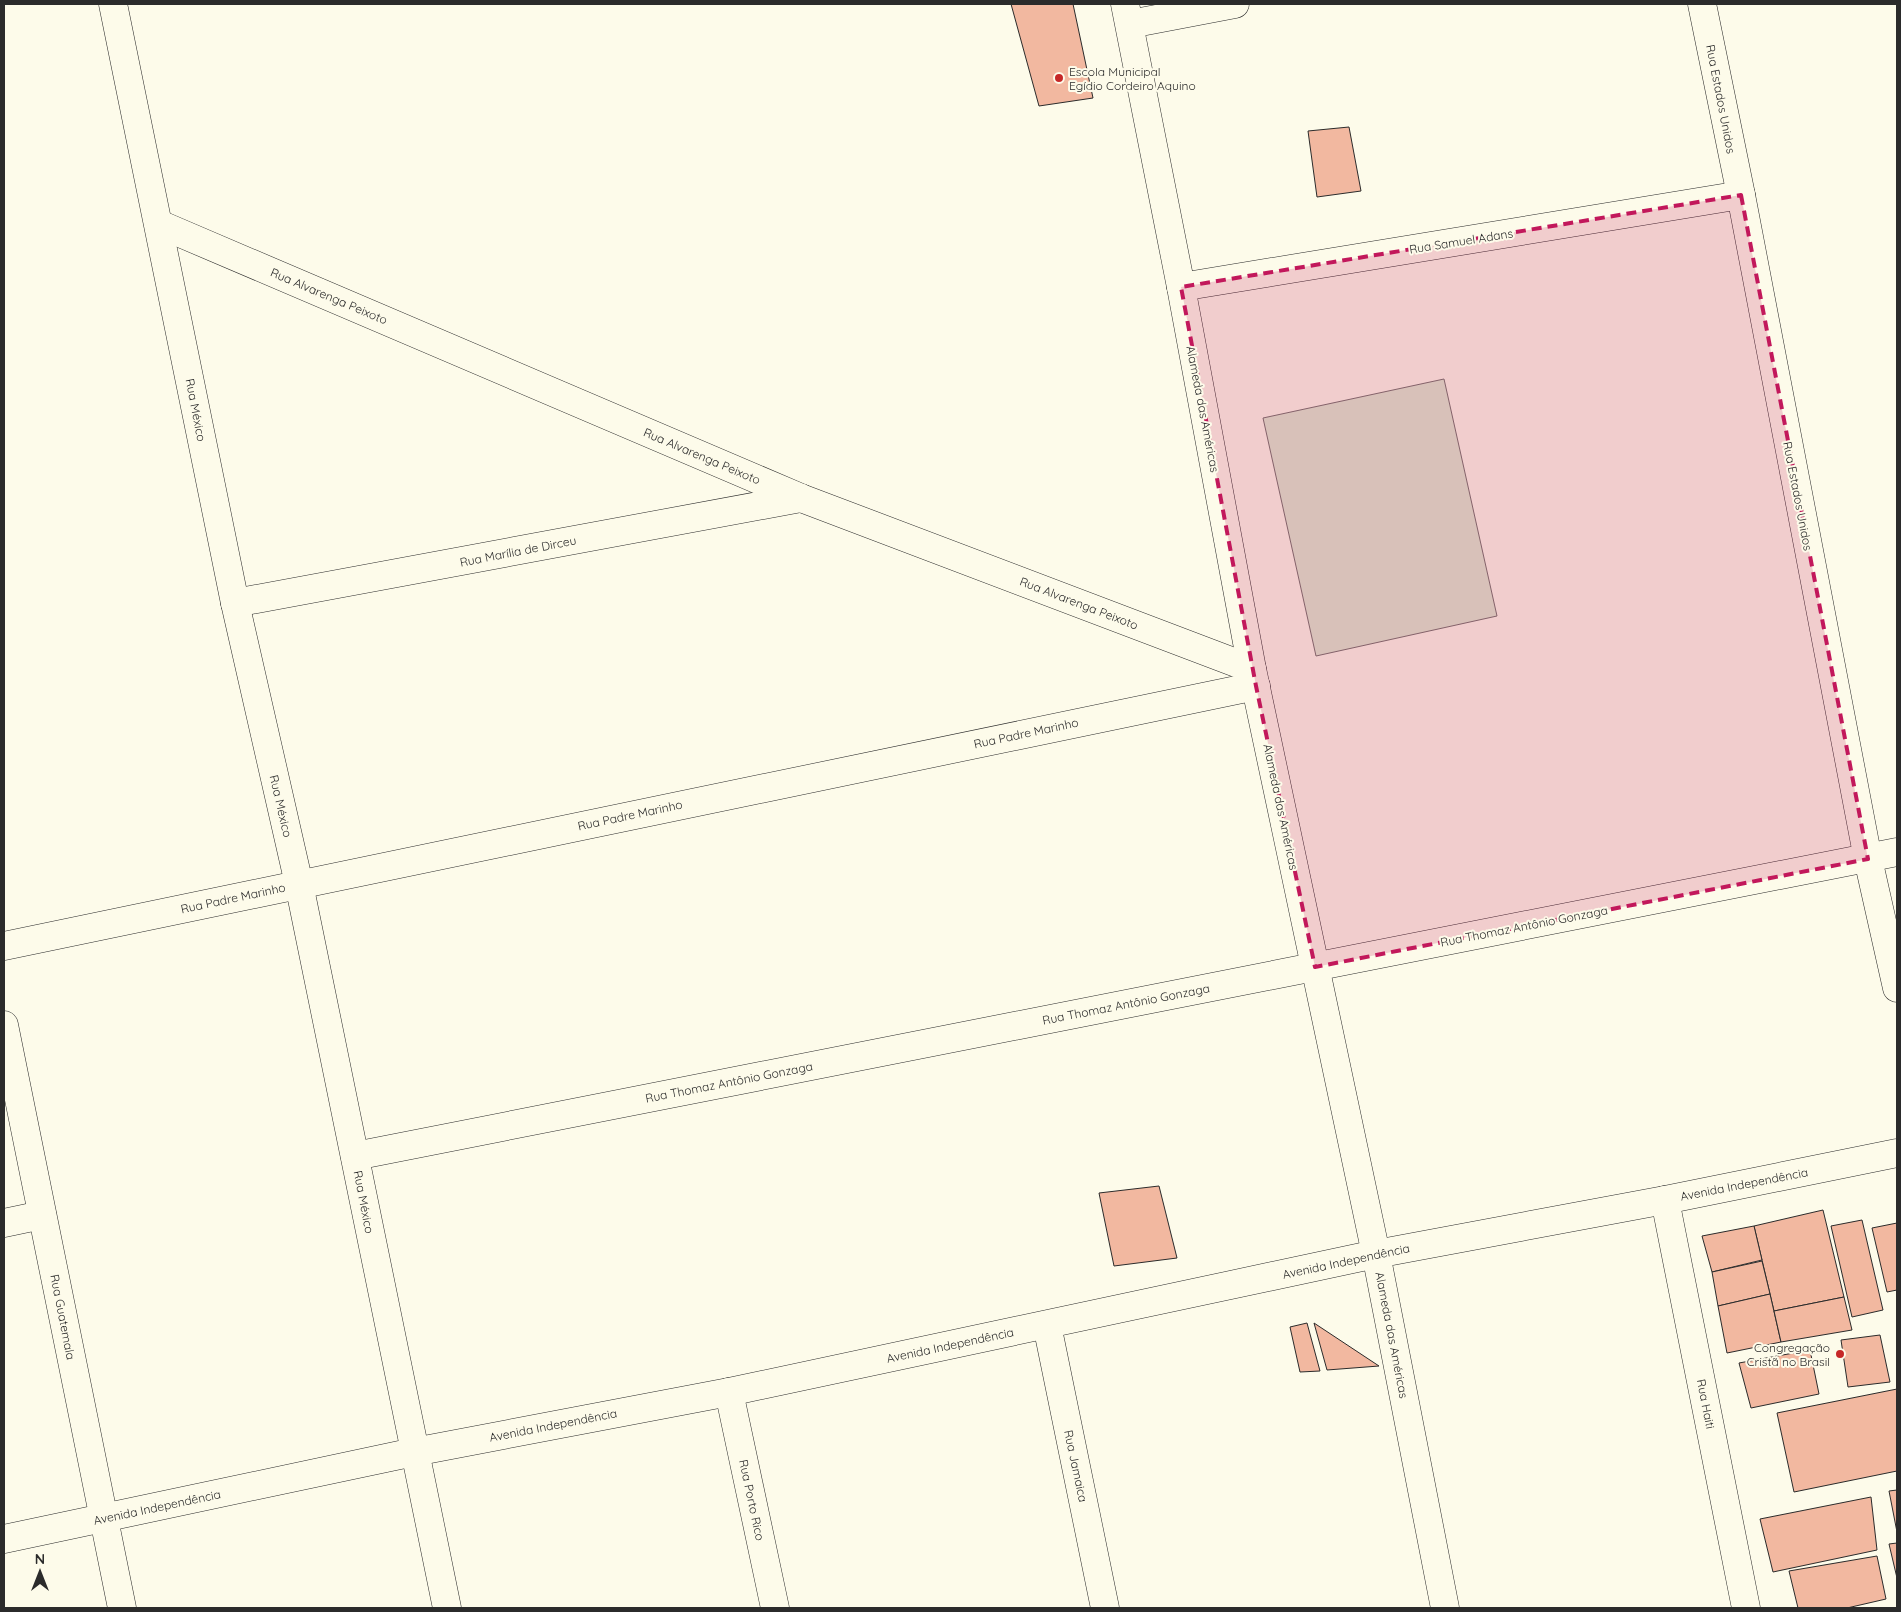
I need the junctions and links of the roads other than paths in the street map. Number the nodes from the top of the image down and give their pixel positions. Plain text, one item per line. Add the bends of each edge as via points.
1 (113, 4) edge
2 (1235, 4) edge
3 (1702, 4) edge
4 (1128, 14) edge
5 (1740, 195) junction
6 (159, 224) junction
7 (1181, 287) junction
8 (801, 498) junction
9 (235, 603) junction
10 (1254, 677) junction
11 (1897, 852) edge
12 (1868, 859) junction
13 (298, 884) junction
14 (4, 946) edge
15 (1315, 967) junction
16 (1897, 988) edge
17 (4, 1025) edge
18 (1897, 1153) edge
19 (355, 1156) junction
20 (1665, 1200) junction
21 (42, 1215) junction
22 (4, 1223) edge
23 (1376, 1254) junction
24 (1047, 1325) junction
25 (729, 1392) junction
26 (414, 1452) junction
27 (104, 1519) junction
28 (4, 1539) edge
29 (122, 1608) edge
30 (447, 1608) edge
31 (776, 1608) edge
32 (1105, 1608) edge
33 (1445, 1608) edge
34 (1746, 1608) edge

1 - 6 street, Rua México
2 - 4 street
3 - 5 street, Rua Estados Unidos
4 - 7 street, Alameda das Américas
5 - 7 street, Rua Samuel Adans
5 - 12 street, Rua Estados Unidos
6 - 8 street, Rua Alvarenga Peixoto
6 - 9 street, Rua México
7 - 10 street, Alameda das Américas
8 - 9 street, Rua Marília de Dirceu
8 - 10 street, Rua Alvarenga Peixoto
9 - 13 street, Rua México
10 - 13 street, Rua Padre Marinho
10 - 15 street, Alameda das Américas
11 - 12 street, Rua Thomaz Antônio Gonzaga
12 - 15 street, Rua Thomaz Antônio Gonzaga
12 - 16 street, Rua Estados Unidos
13 - 14 street, Rua Padre Marinho
13 - 19 street, Rua México
15 - 19 street, Rua Thomaz Antônio Gonzaga
15 - 23 street, Alameda das Américas
17 - 21 street, Rua Guatemala
18 - 20 street, Avenida Independência
19 - 26 street, Rua México
20 - 23 street, Avenida Independência
20 - 34 street, Rua Haiti
21 - 22 street
21 - 27 street, Rua Guatemala
23 - 24 street, Avenida Independência
23 - 33 street, Alameda das Américas
24 - 25 street, Avenida Independência
24 - 32 street, Rua Jamaica
25 - 26 street, Avenida Independência
25 - 31 street, Rua Porto Rico
26 - 27 street, Avenida Independência
26 - 30 street, Rua México
27 - 28 street, Avenida Independência
27 - 29 street, Rua Guatemala

